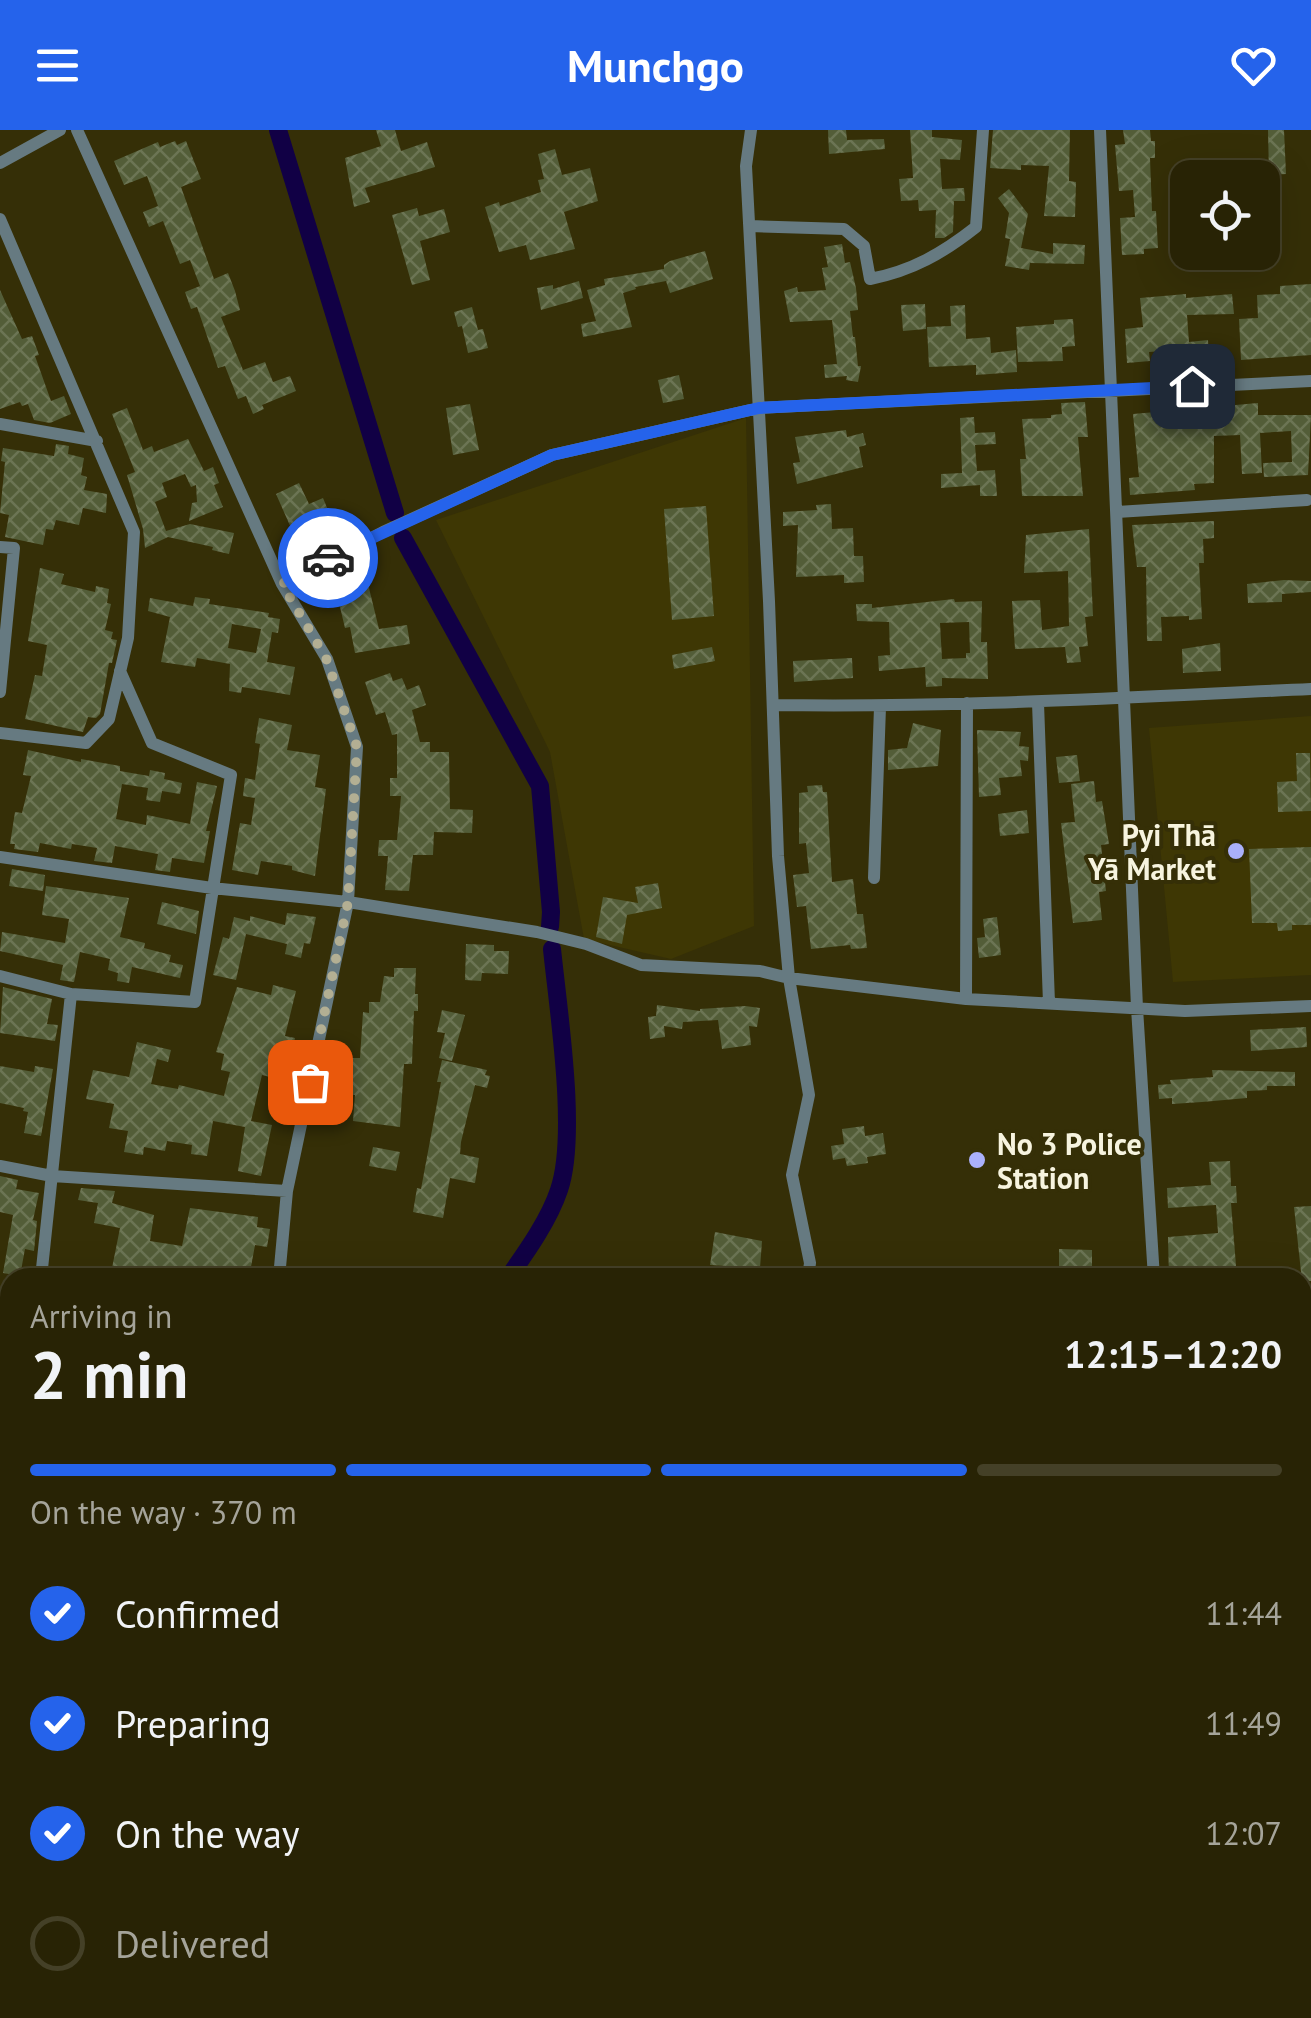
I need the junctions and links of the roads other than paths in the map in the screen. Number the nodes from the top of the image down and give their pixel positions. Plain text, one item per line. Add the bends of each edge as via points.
1 (60, 130) edge
2 (77, 130) edge
3 (751, 130) edge
4 (983, 130) edge
5 (1100, 130) edge
6 (0, 163) edge
7 (0, 218) edge
8 (750, 226) junction
9 (1311, 382) edge
10 (1112, 390) junction
11 (759, 408) junction
12 (0, 424) edge
13 (98, 441) junction
14 (1307, 500) dead end
15 (1117, 512) junction
16 (0, 547) edge
17 (282, 584) junction
18 (120, 671) junction
19 (1311, 690) edge
20 (0, 692) edge
21 (1123, 697) junction
22 (967, 703) junction
23 (1038, 703) junction
24 (773, 704) junction
25 (880, 707) junction
26 (0, 733) edge
27 (0, 857) edge
28 (874, 878) dead end
29 (212, 888) junction
30 (348, 902) junction
31 (0, 976) edge
32 (790, 978) junction
33 (71, 994) junction
34 (966, 999) junction
35 (1049, 1003) junction
36 (1311, 1006) edge
37 (1138, 1008) junction
38 (0, 1166) edge
39 (52, 1176) junction
40 (287, 1191) junction
41 (42, 1268) edge
42 (281, 1268) edge
43 (809, 1268) edge
44 (1153, 1268) edge

1 - 6 street
2 - 17 street
3 - 8 street
4 - 8 street via 976,227 943,253 898,274 870,279 864,246 844,229
5 - 10 street
7 - 13 street
8 - 11 street
9 - 10 street
10 - 11 street
10 - 15 street
11 - 17 street via 552,455
11 - 24 street
12 - 13 street
13 - 18 street via 134,532
14 - 15 street
15 - 21 street
16 - 20 street via 14,548
17 - 30 street via 326,658 357,747
18 - 26 street via 109,719 86,743
18 - 29 street via 152,743 231,775
19 - 21 street
21 - 23 street
21 - 37 street
22 - 23 street
22 - 25 street
22 - 34 street
23 - 35 street
24 - 25 street
24 - 32 street
25 - 28 street
27 - 29 street
29 - 30 street
29 - 33 street via 196,1002
30 - 32 street via 537,932 641,965
30 - 40 street
31 - 33 street
32 - 34 street
32 - 43 street via 809,1095 792,1175
33 - 39 street
34 - 35 street
35 - 37 street
36 - 37 street
37 - 44 street
38 - 39 street
39 - 40 street
39 - 41 street
40 - 42 street

